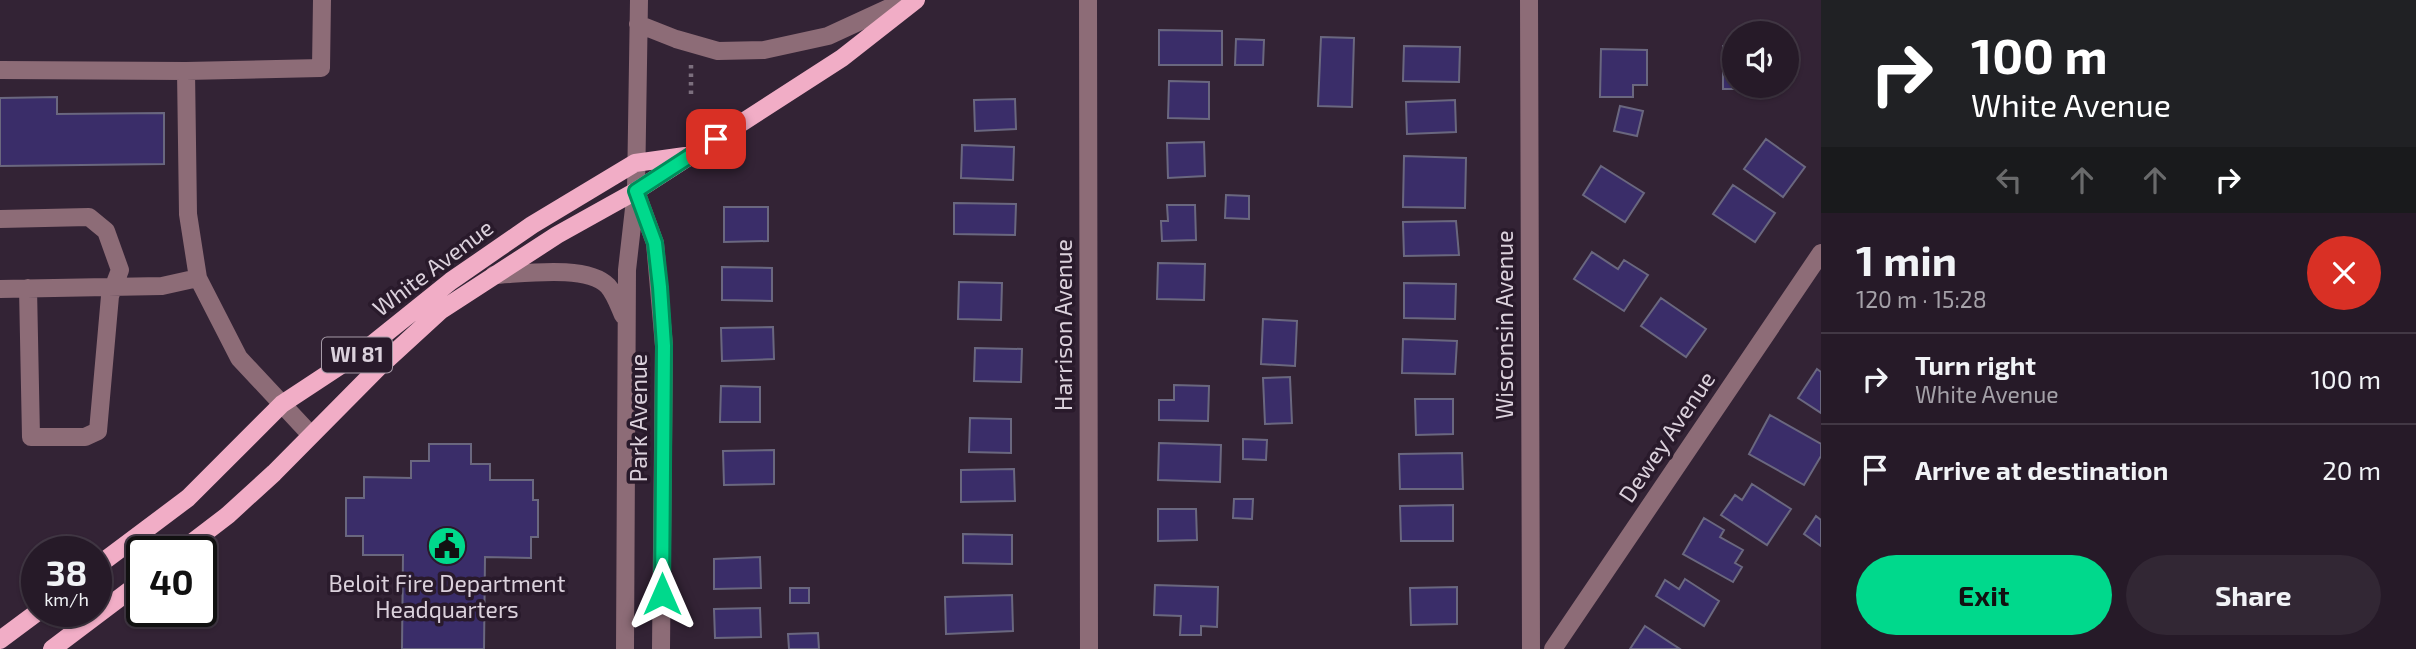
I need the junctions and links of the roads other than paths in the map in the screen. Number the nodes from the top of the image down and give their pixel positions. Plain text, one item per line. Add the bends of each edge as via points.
1 (322, 0) edge
2 (639, 0) edge
3 (906, 0) edge
4 (916, 0) edge
5 (1088, 0) edge
6 (1529, 0) edge
7 (638, 23) junction
8 (0, 70) edge
9 (186, 71) junction
10 (692, 155) junction
11 (635, 163) junction
12 (636, 191) junction
13 (0, 219) edge
14 (1821, 253) edge
15 (494, 275) junction
16 (198, 278) junction
17 (28, 288) junction
18 (113, 288) junction
19 (0, 289) edge
20 (627, 322) junction
21 (282, 404) junction
22 (310, 434) junction
23 (201, 536) edge
24 (112, 555) edge
25 (126, 593) edge
26 (21, 624) edge
27 (0, 640) edge
28 (52, 649) edge
29 (625, 649) edge
30 (661, 649) edge
31 (1089, 649) edge
32 (1531, 649) edge
33 (1553, 649) edge

1 - 9 street via 321,68
2 - 7 street, Park Avenue
3 - 7 street via 828,36 764,50 718,51
4 - 10 main road, White Avenue / WI 81 via 842,58
5 - 31 street, Harrison Avenue
6 - 32 street, Wisconsin Avenue
7 - 11 street, Park Avenue
8 - 9 street
9 - 16 street via 188,214
10 - 11 main road, White Avenue / WI 81
10 - 12 main road, White Avenue / WI 81
11 - 12 street, Park Avenue
11 - 21 main road, White Avenue / WI 81 via 532,225 451,281 370,346
12 - 15 main road, White Avenue / WI 81
12 - 20 street, Park Avenue via 627,270
12 - 30 street, Park Avenue via 655,243 664,346
13 - 18 street via 89,217 106,231 120,270
14 - 33 street, Dewey Avenue
15 - 20 street via 591,276 607,284
15 - 22 main road, White Avenue / WI 81 via 440,311
16 - 18 street via 162,286
16 - 21 street via 239,358
17 - 18 street
17 - 18 street via 31,437 85,437 98,431
17 - 19 street
20 - 29 street, Park Avenue
21 - 22 street
21 - 24 main road, White Avenue / WI 81 via 188,498
22 - 23 main road, White Avenue / WI 81 via 274,473
25 - 28 main road
26 - 27 main road

